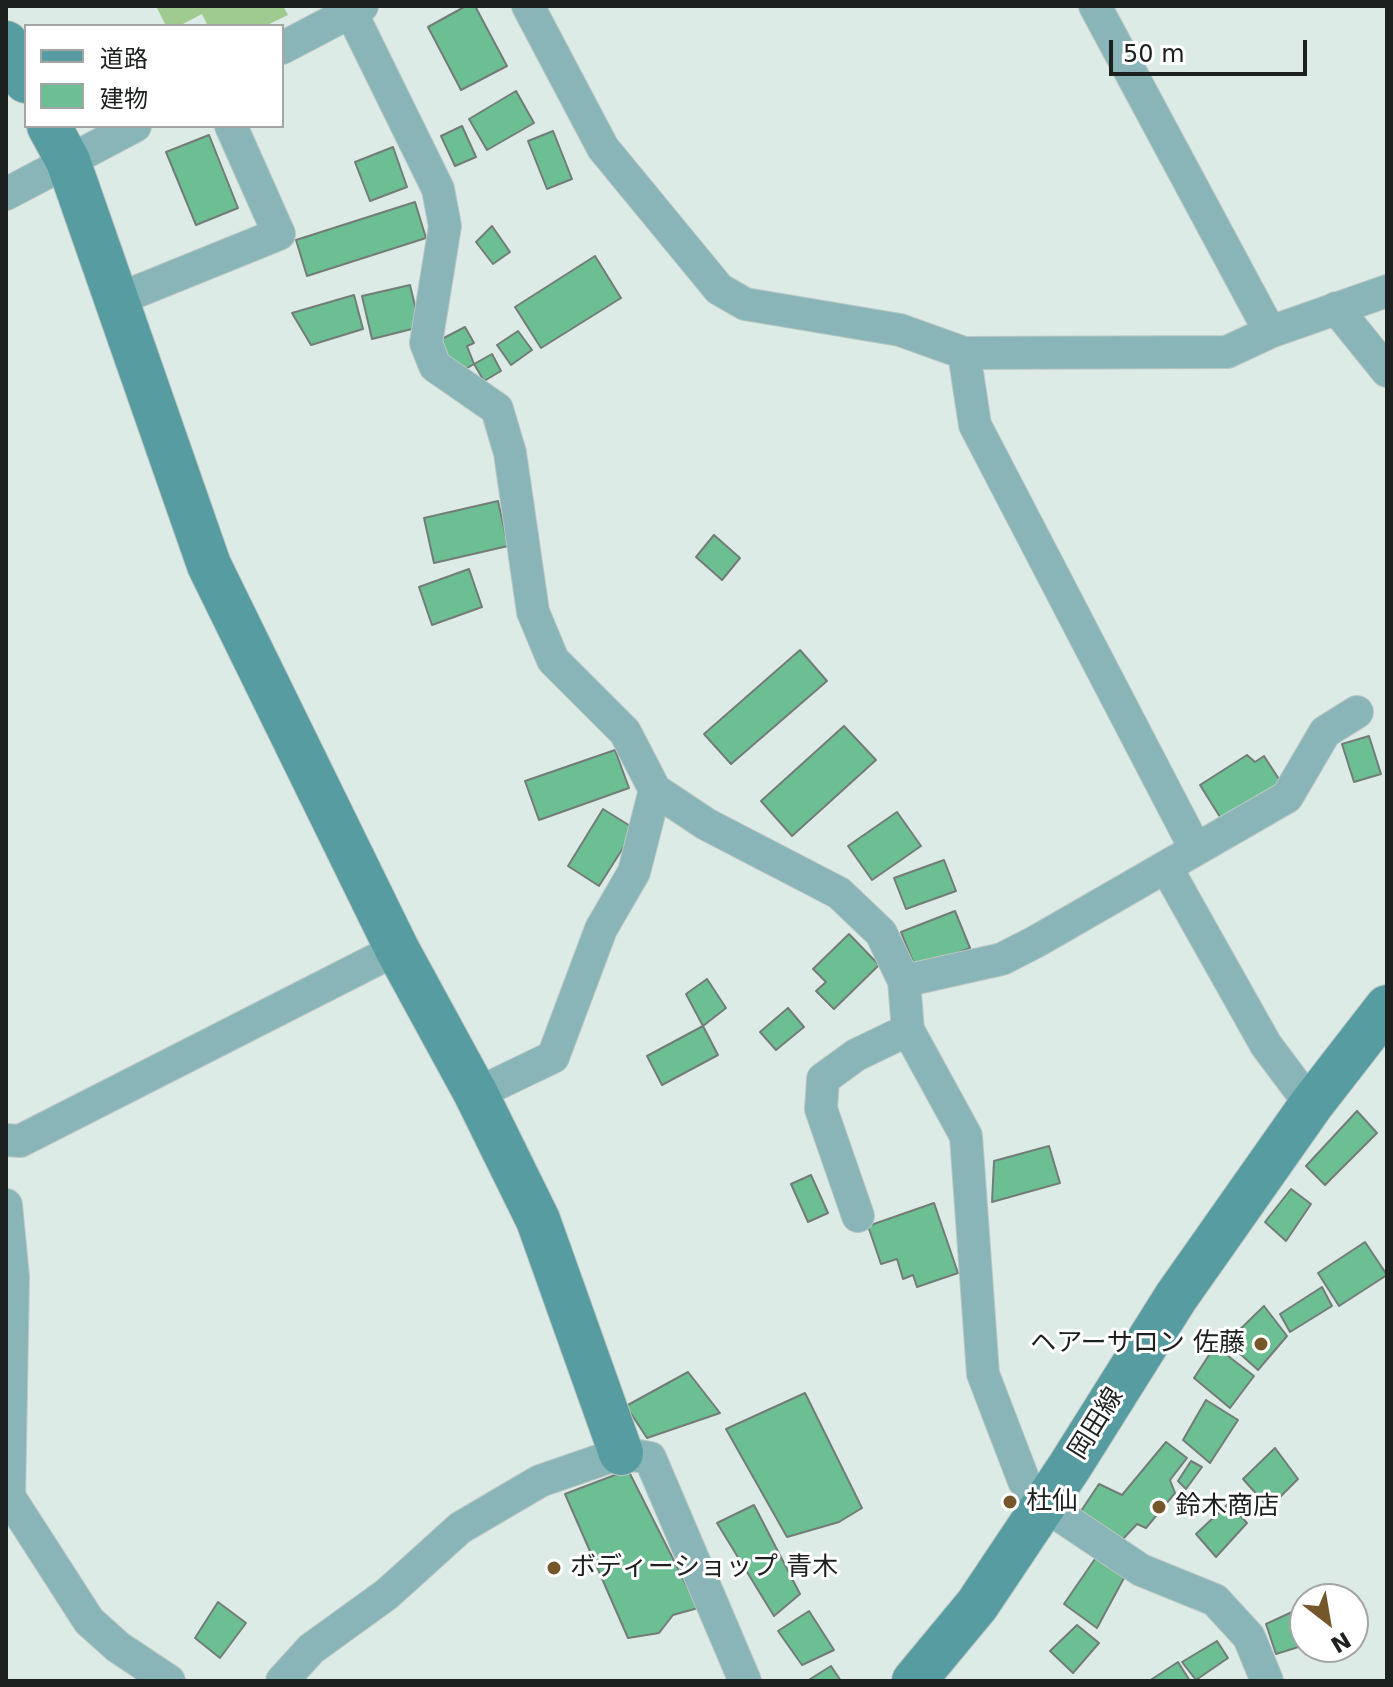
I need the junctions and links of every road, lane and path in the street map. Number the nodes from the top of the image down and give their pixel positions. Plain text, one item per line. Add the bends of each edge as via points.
1 (528, 6) edge
2 (1095, 6) edge
3 (356, 9) edge
4 (6, 43) edge
5 (284, 47) edge
6 (24, 77) edge
7 (127, 128) edge
8 (232, 128) edge
9 (59, 144) edge
10 (6, 194) edge
11 (1387, 291) edge
12 (116, 300) junction
13 (1336, 308) junction
14 (1270, 332) junction
15 (964, 353) junction
16 (1387, 371) edge
17 (1357, 712) dead end
18 (655, 790) junction
19 (1195, 848) junction
20 (1166, 867) junction
21 (397, 949) junction
22 (904, 981) junction
23 (1387, 1007) edge
24 (908, 1030) junction
25 (476, 1094) junction
26 (1311, 1105) junction
27 (6, 1140) edge
28 (6, 1205) edge
29 (858, 1216) dead end
30 (621, 1453) junction
31 (8, 1494) edge
32 (1044, 1505) junction
33 (923, 1678) edge
34 (169, 1681) edge
35 (282, 1681) edge
36 (745, 1681) edge
37 (1267, 1681) edge

1 - 15 street via 603,148 719,289 745,304 900,330
2 - 14 street
3 - 5 street
3 - 18 street via 438,189 445,226 426,343 435,366 497,409 510,453 533,612 553,660 625,732
4 - 6 street
7 - 9 street
8 - 12 street via 279,234
9 - 10 street
9 - 12 street
11 - 13 street
12 - 21 street via 209,565
13 - 14 street
13 - 16 street
14 - 15 street via 1227,352
15 - 19 street via 975,425
17 - 19 street via 1325,732 1287,797
18 - 22 street via 706,824 839,893 881,933
18 - 25 street via 634,872 601,929 553,1057
19 - 20 street
20 - 22 street via 1002,959
20 - 26 street via 1266,1045
21 - 25 street
21 - 27 street via 20,1141
22 - 24 street
23 - 26 street, 岡田線
24 - 29 street via 856,1055 823,1079 821,1109
24 - 32 street via 966,1136 983,1374 1024,1481
25 - 30 street via 538,1220
26 - 32 street, 岡田線 via 1176,1297
28 - 31 street via 13,1277
30 - 35 street via 540,1481 460,1528 387,1594 311,1649
30 - 36 street via 650,1458
31 - 34 street via 89,1621
32 - 33 street, 岡田線
32 - 37 street via 1141,1570 1215,1600 1249,1637

